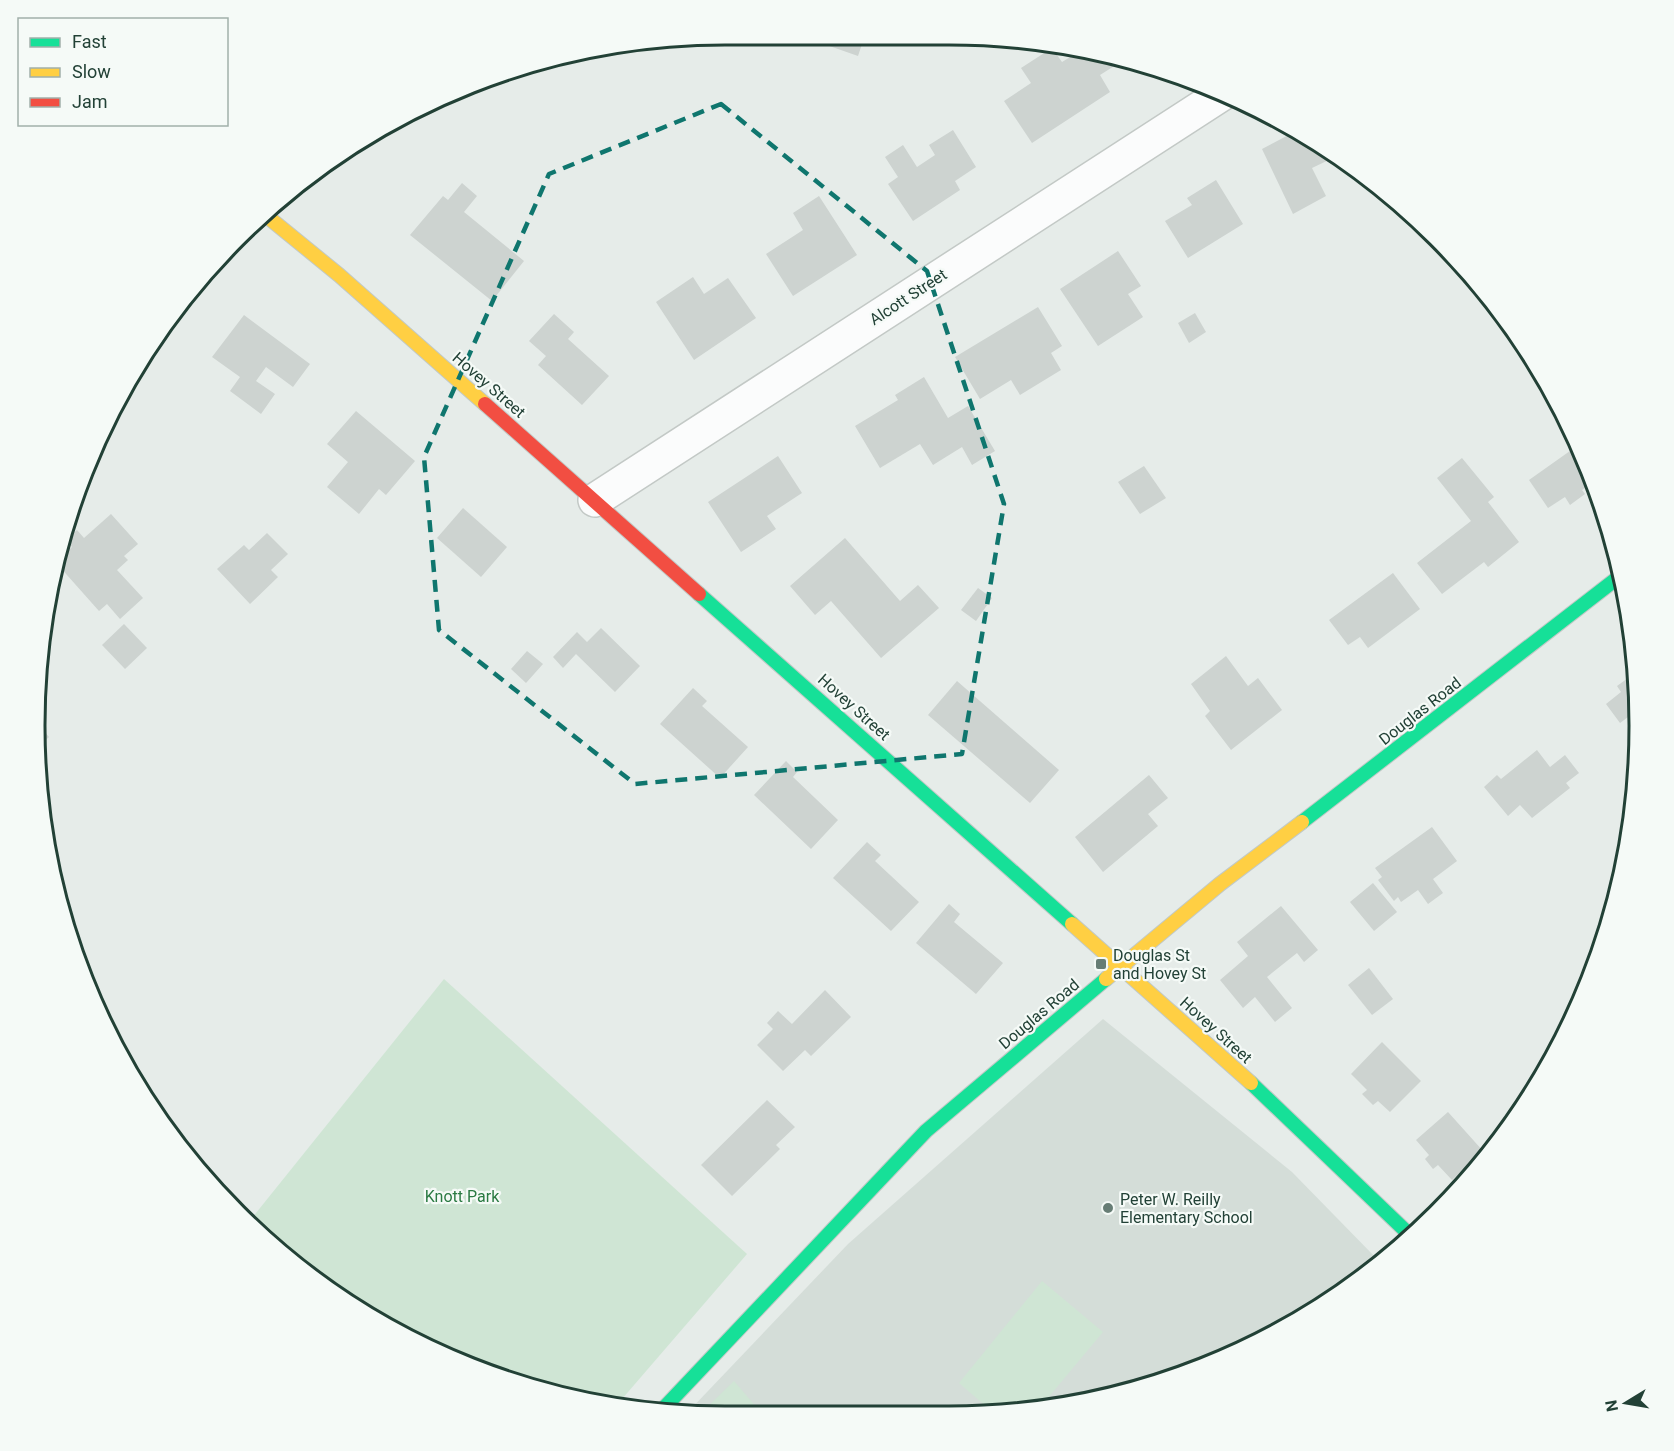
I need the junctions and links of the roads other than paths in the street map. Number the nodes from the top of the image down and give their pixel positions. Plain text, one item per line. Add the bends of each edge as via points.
1 (1214, 99) edge
2 (271, 219) edge
3 (595, 500) junction
4 (1613, 581) edge
5 (1121, 967) junction
6 (1405, 1230) edge
7 (668, 1404) edge

1 - 3 street, Alcott Street
2 - 3 street, Hovey Street
3 - 5 street, Hovey Street
4 - 5 street, Douglas Road via 1220,884
5 - 6 street, Hovey Street via 1266,1096
5 - 7 street, Douglas Road via 926,1131

